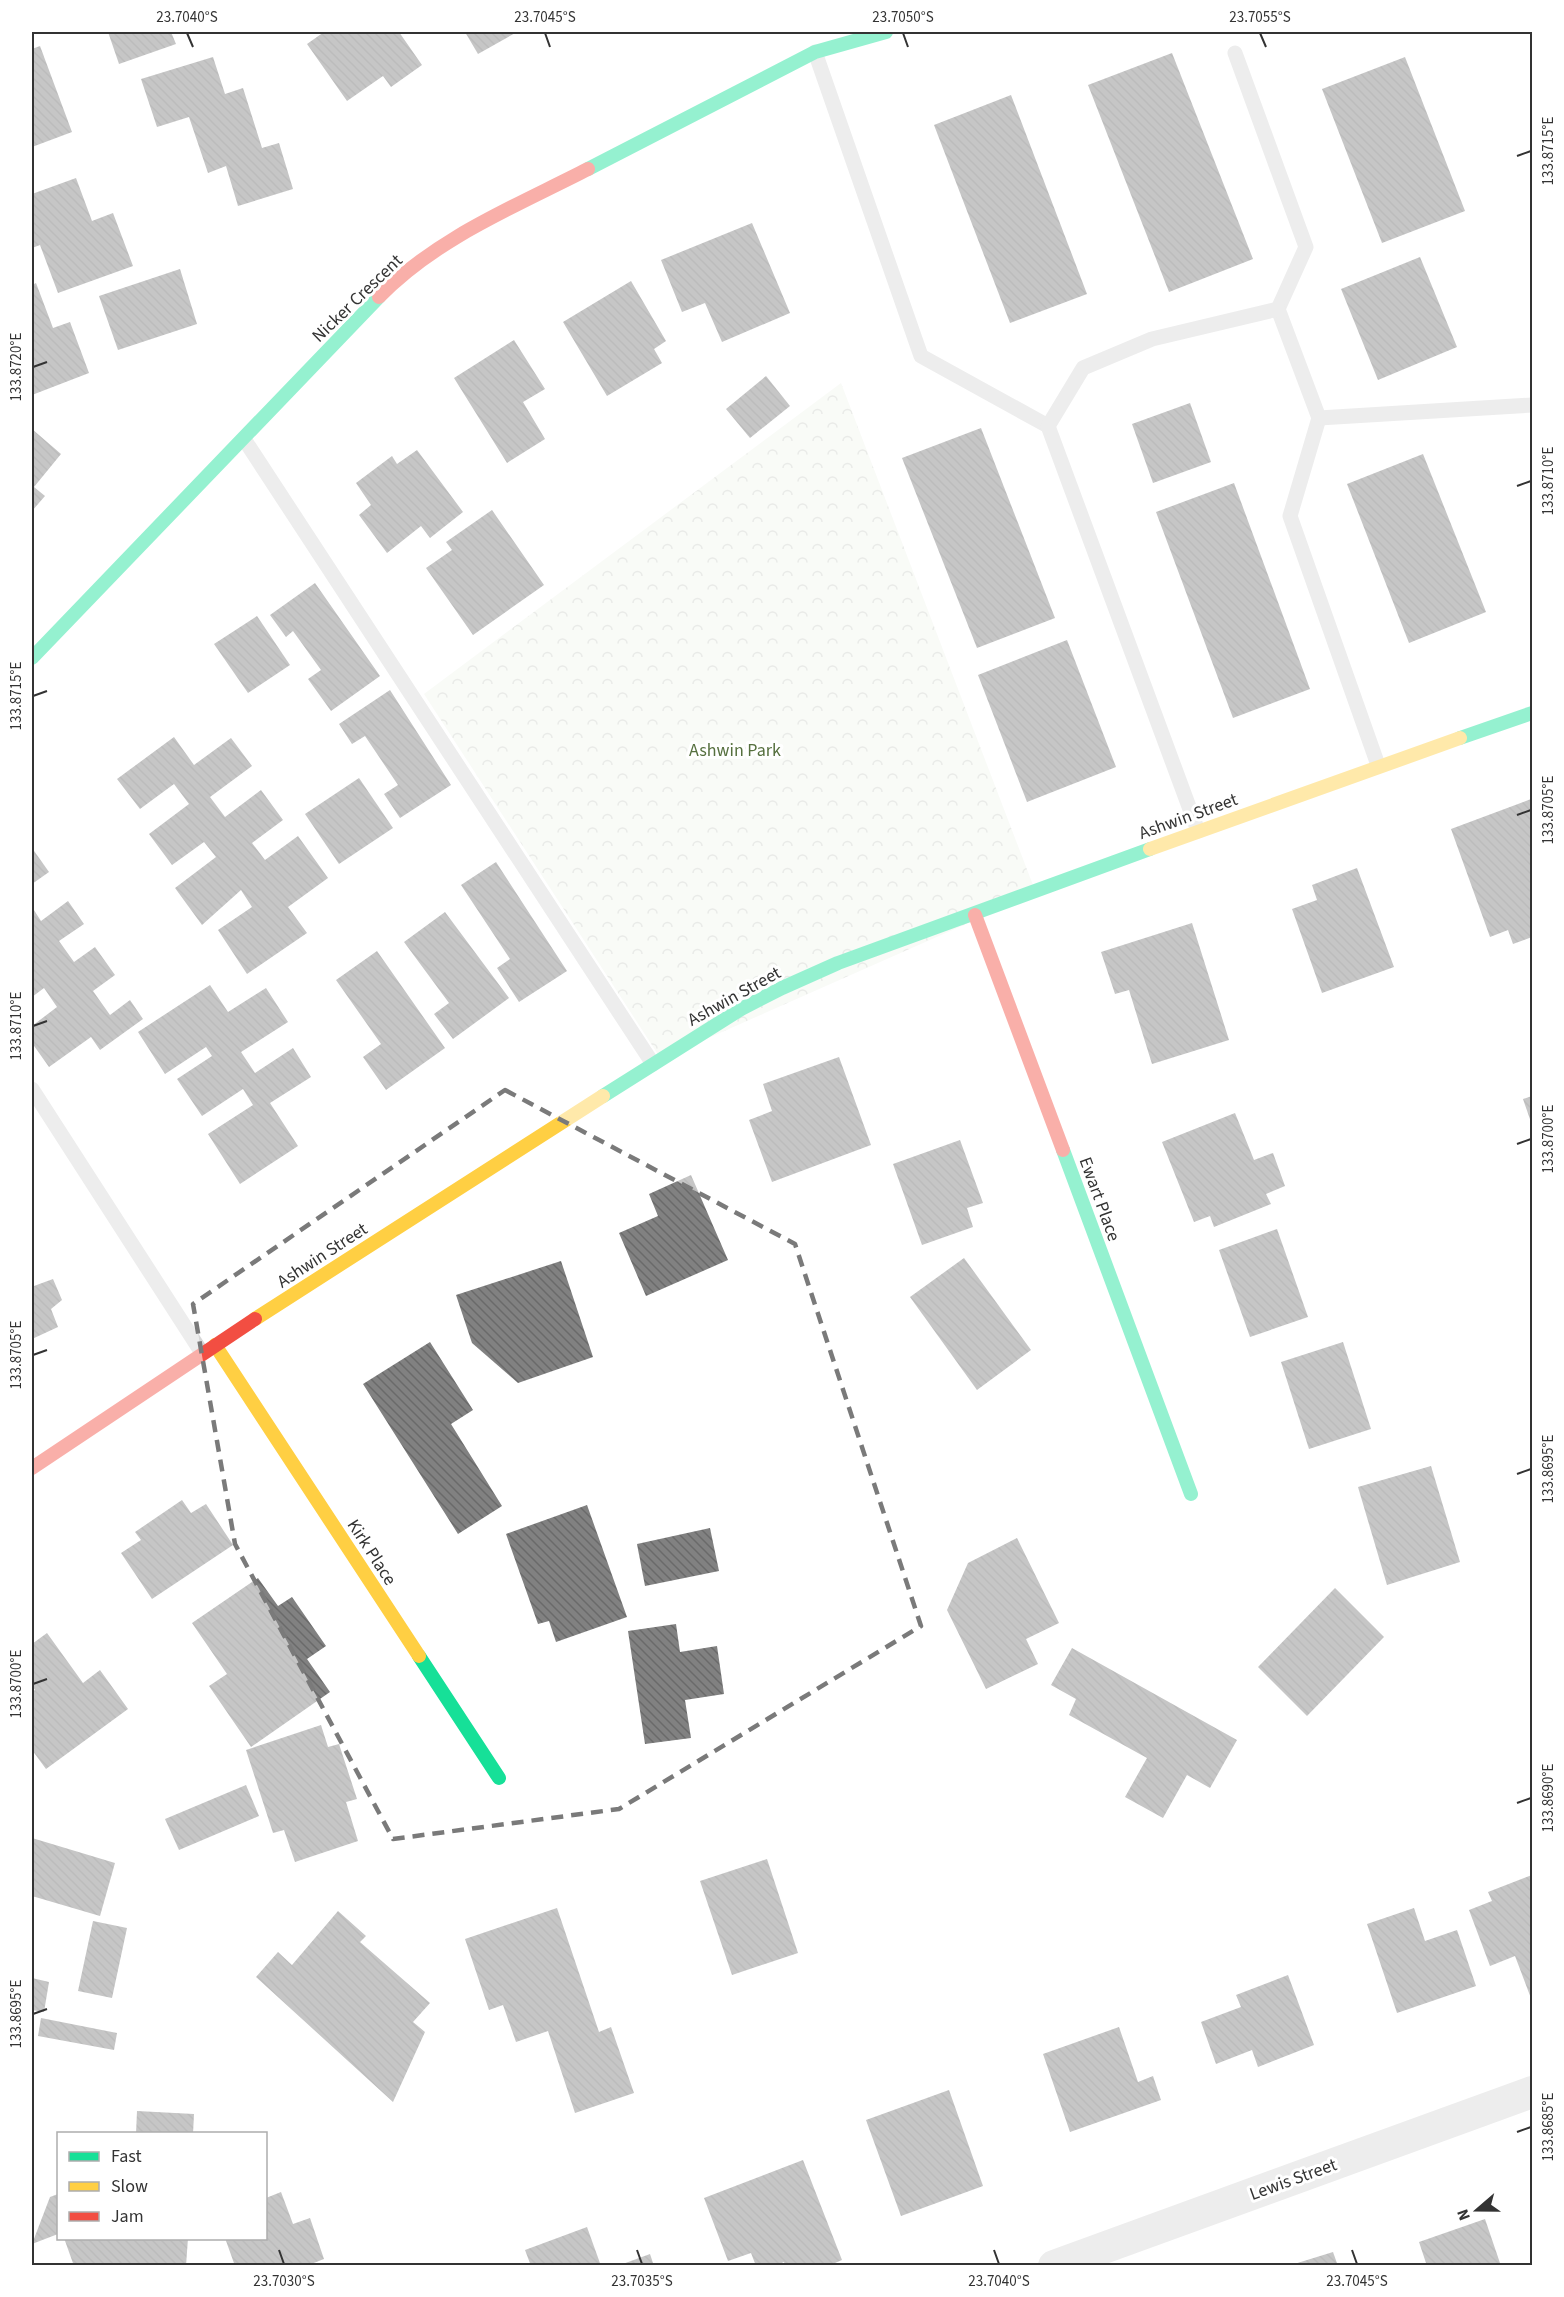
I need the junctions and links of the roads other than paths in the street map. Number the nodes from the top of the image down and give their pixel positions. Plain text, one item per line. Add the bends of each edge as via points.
1 (886, 32) edge
2 (815, 52) junction
3 (1235, 53) dead end
4 (1278, 309) junction
5 (1533, 405) edge
6 (1319, 418) junction
7 (1048, 426) junction
8 (244, 439) junction
9 (32, 658) edge
10 (1533, 713) edge
11 (1378, 765) junction
12 (1198, 831) junction
13 (975, 915) junction
14 (653, 1064) junction
15 (32, 1089) edge
16 (209, 1349) junction
17 (32, 1468) edge
18 (1191, 1494) dead end
19 (499, 1778) dead end
20 (1533, 2092) edge
21 (1054, 2265) edge

1 - 2 street, Nicker Crescent
2 - 7 lane via 921,356
2 - 8 street, Nicker Crescent via 453,239 394,282
3 - 4 lane via 1306,248
4 - 6 lane
4 - 7 lane via 1152,339 1083,368
5 - 6 lane
6 - 11 lane via 1290,516
7 - 12 lane
8 - 9 street, Nicker Crescent
8 - 14 lane
10 - 11 street, Ashwin Street
11 - 12 street, Ashwin Street
12 - 13 street, Ashwin Street
13 - 14 street, Ashwin Street via 782,987
13 - 18 street, Ewart Place
14 - 16 street, Ashwin Street
15 - 16 lane
16 - 17 street, Ashwin Street
16 - 19 street, Kirk Place
20 - 21 street, Lewis Street

